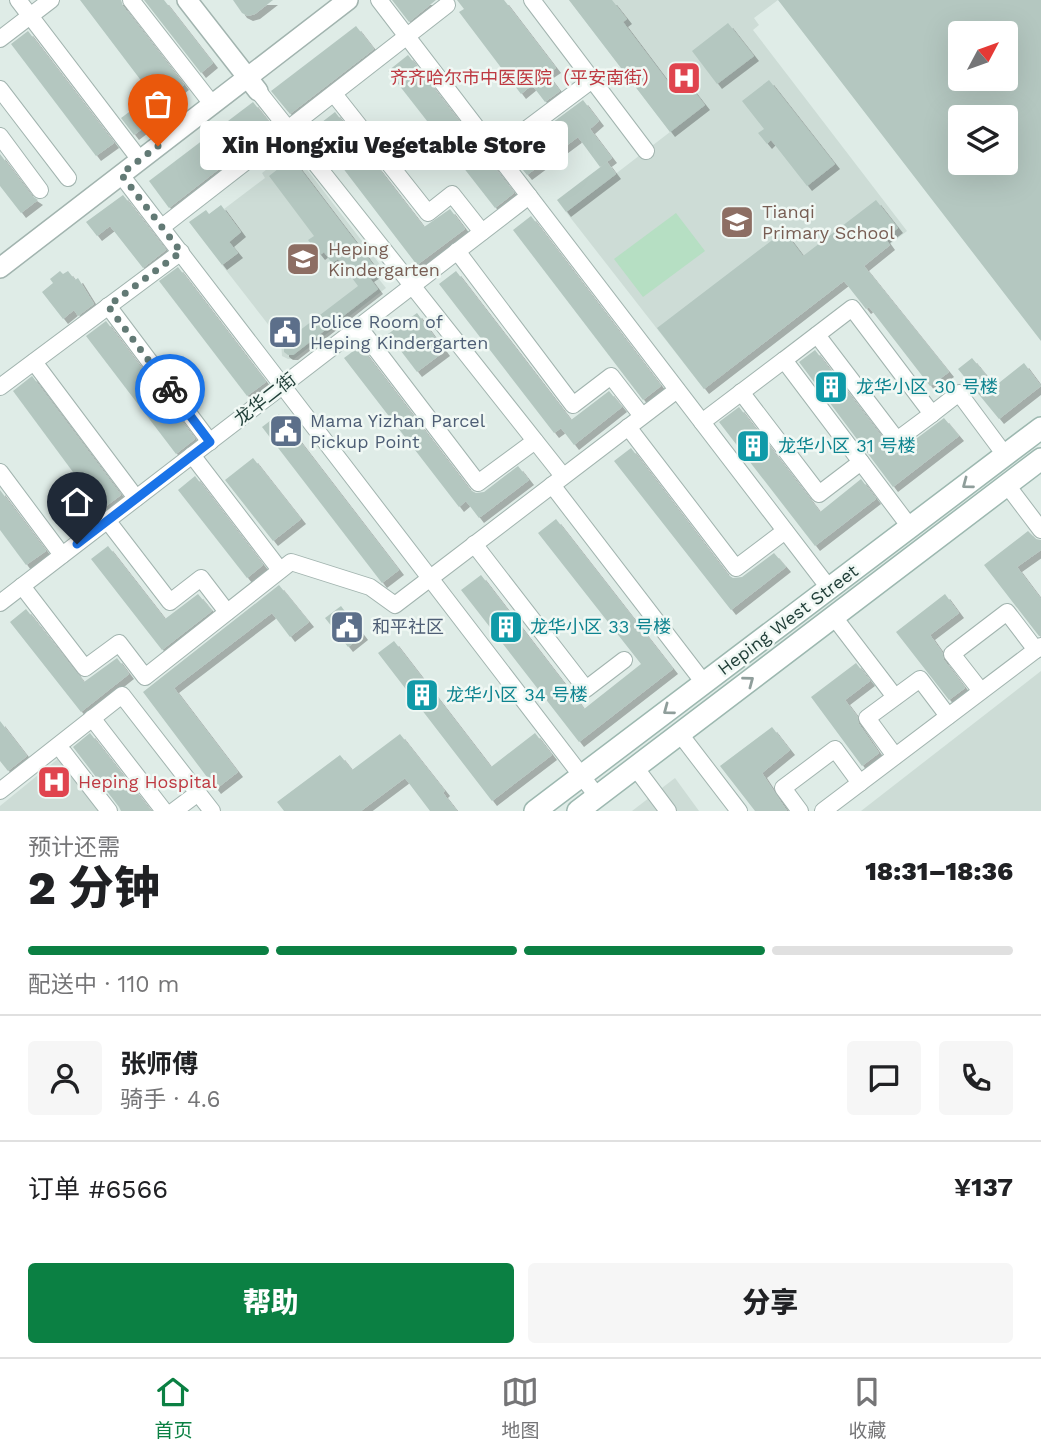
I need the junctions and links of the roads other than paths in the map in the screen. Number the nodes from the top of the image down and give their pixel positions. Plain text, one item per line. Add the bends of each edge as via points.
1 (18, 0) edge
2 (51, 0) edge
3 (131, 0) edge
4 (187, 0) edge
5 (348, 0) edge
6 (379, 0) edge
7 (532, 0) edge
8 (447, 5) dead end
9 (30, 16) junction
10 (407, 37) junction
11 (0, 39) edge
12 (592, 80) junction
13 (253, 84) junction
14 (0, 89) edge
15 (334, 94) junction
16 (212, 104) junction
17 (289, 129) junction
18 (0, 136) edge
19 (646, 151) dead end
20 (496, 152) junction
21 (140, 160) junction
22 (121, 174) junction
23 (68, 178) dead end
24 (40, 190) dead end
25 (529, 196) junction
26 (162, 227) junction
27 (482, 232) junction
28 (457, 251) junction
29 (181, 252) junction
30 (3, 260) edge
31 (412, 286) junction
32 (108, 306) junction
33 (359, 327) junction
34 (817, 335) junction
35 (784, 360) junction
36 (34, 362) junction
37 (283, 385) junction
38 (0, 387) edge
39 (677, 390) junction
40 (741, 392) junction
41 (932, 414) junction
42 (635, 422) junction
43 (702, 422) junction
44 (1041, 428) edge
45 (535, 441) junction
46 (210, 442) junction
47 (192, 455) junction
48 (1005, 455) junction
49 (1041, 459) edge
50 (861, 462) junction
51 (0, 472) edge
52 (557, 480) junction
53 (1007, 485) junction
54 (136, 498) junction
55 (107, 520) junction
56 (910, 527) junction
57 (1041, 530) edge
58 (785, 531) junction
59 (474, 544) junction
60 (62, 555) junction
61 (280, 570) junction
62 (430, 578) junction
63 (22, 586) junction
64 (829, 589) junction
65 (2, 598) edge
66 (227, 612) junction
67 (834, 617) junction
68 (1038, 648) edge
69 (624, 660) dead end
70 (704, 683) junction
71 (981, 691) junction
72 (895, 697) junction
73 (948, 716) junction
74 (92, 719) junction
75 (680, 734) junction
76 (64, 753) dead end
77 (895, 756) junction
78 (635, 767) junction
79 (581, 776) junction
80 (860, 783) junction
81 (0, 791) edge
82 (198, 793) junction
83 (597, 796) junction
84 (109, 811) edge
85 (164, 811) edge
86 (174, 811) edge
87 (212, 811) edge
88 (535, 811) edge
89 (578, 811) edge
90 (668, 811) edge
91 (739, 811) edge
92 (800, 811) edge
93 (823, 811) edge

1 - 9 street
2 - 9 street
3 - 16 street
4 - 13 street
5 - 13 street
6 - 10 street
7 - 12 street
8 - 10 street
9 - 11 street
9 - 21 street
10 - 15 street
10 - 20 street
12 - 19 street
12 - 20 street
13 - 16 street
13 - 17 street
14 - 23 street
15 - 17 street
15 - 27 street via 428,212 452,194
16 - 21 street
17 - 26 street
17 - 31 street
18 - 24 street
20 - 25 street
21 - 22 street
22 - 26 street
22 - 30 street
25 - 27 street, 龙华二街
25 - 39 street
26 - 29 street
27 - 28 street, 龙华二街
28 - 31 street, 龙华二街
28 - 42 street via 573,405 611,376
29 - 32 street
29 - 37 street
31 - 33 street, 龙华二街
31 - 45 street
32 - 36 street
32 - 46 street
33 - 37 street, 龙华二街
33 - 45 street via 478,483
34 - 35 street
34 - 41 street via 897,440
34 - 41 street via 852,308
35 - 40 street
35 - 50 street
36 - 38 street
36 - 54 street
37 - 46 street, 龙华二街
37 - 62 street
39 - 42 street
39 - 43 street
40 - 43 street
40 - 50 street via 819,494
41 - 48 street via 959,393
42 - 52 street
42 - 58 street via 736,568
43 - 58 street
44 - 48 main road, Heping West Street
45 - 52 street
46 - 47 street, 龙华二街
47 - 54 street, 龙华二街
47 - 61 street
48 -> 56 main road, Heping West Street
49 - 53 main road, Heping West Street
50 - 56 street
51 - 60 street
52 - 59 street
52 - 70 street
53 - 57 street
53 - 67 main road, Heping West Street
54 - 55 street, 龙华二街
55 - 60 street, 龙华二街
55 - 66 street via 170,602 201,578
56 - 64 main road, Heping West Street
58 - 64 street
59 - 62 street
59 - 69 street via 586,689
60 - 63 street, 龙华二街
61 - 62 street via 291,562 370,587 395,605
61 - 66 street
62 - 79 street
63 - 65 street, 龙华二街
63 - 66 street via 85,668 119,643 145,677
64 - 70 main road, Heping West Street
67 - 72 street
75 -> 67 main road, Heping West Street
68 - 71 street
68 - 71 street via 1007,612 953,654
70 -> 79 main road, Heping West Street
71 - 73 street
72 - 73 street via 920,678
72 - 77 street via 867,718
73 - 77 street
74 - 81 street
74 - 82 street via 122,695
74 - 85 street
75 - 78 main road, Heping West Street
75 - 91 street
76 - 84 street
77 - 80 street
78 - 83 main road, Heping West Street
78 - 90 street
79 - 83 street
79 - 88 main road, Heping West Street
80 - 92 street via 835,749 783,788
80 - 93 street
82 - 86 street
82 - 87 street
83 - 89 main road, Heping West Street

